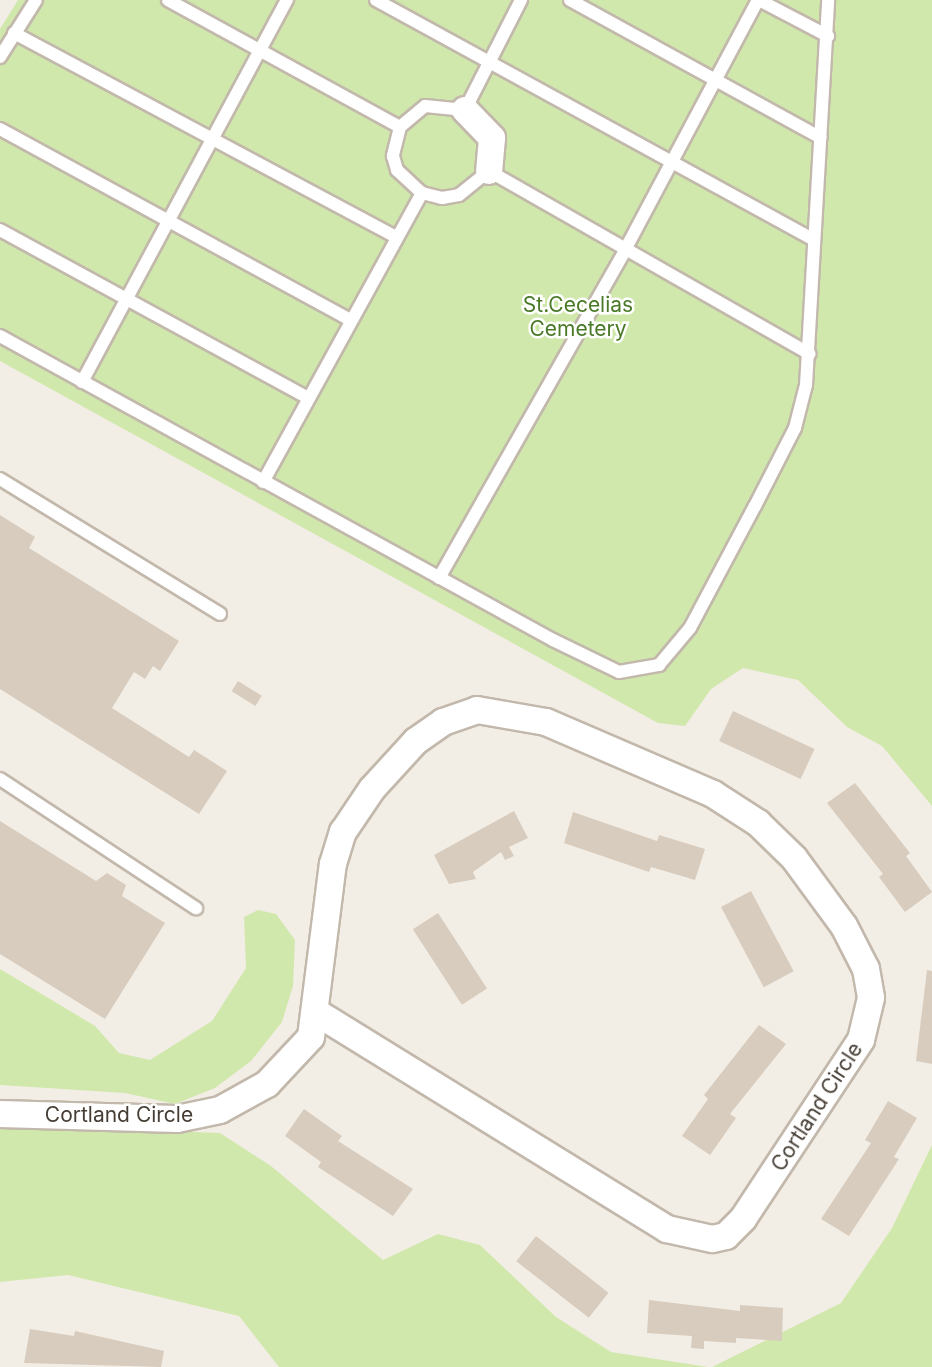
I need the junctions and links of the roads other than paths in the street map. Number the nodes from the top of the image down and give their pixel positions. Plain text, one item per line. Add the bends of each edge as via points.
1 (36, 0) edge
2 (168, 0) edge
3 (287, 0) edge
4 (376, 0) edge
5 (521, 0) edge
6 (570, 0) edge
7 (758, 0) edge
8 (828, 0) edge
9 (14, 33) junction
10 (828, 36) junction
11 (261, 50) junction
12 (0, 57) edge
13 (487, 62) junction
14 (716, 79) junction
15 (465, 110) junction
16 (400, 127) junction
17 (0, 130) edge
18 (213, 137) junction
19 (821, 138) junction
20 (672, 163) junction
21 (489, 171) junction
22 (422, 193) junction
23 (167, 222) junction
24 (0, 230) edge
25 (394, 236) junction
26 (811, 238) junction
27 (625, 250) junction
28 (127, 298) junction
29 (348, 319) junction
30 (0, 336) edge
31 (810, 354) junction
32 (82, 382) junction
33 (306, 397) junction
34 (0, 479) edge
35 (263, 482) junction
36 (439, 578) junction
37 (220, 614) dead end
38 (0, 779) edge
39 (196, 908) dead end
40 (315, 1012) junction
41 (0, 1114) edge

1 - 9 lane
2 - 11 lane
3 - 11 lane
4 - 13 lane
5 - 13 lane
6 - 14 lane
7 - 10 lane
7 - 14 lane
8 - 10 lane
9 - 12 lane
9 - 18 lane
10 - 19 lane
11 - 16 lane
11 - 18 lane
13 - 15 lane
13 - 20 lane
14 - 19 lane
14 - 20 lane
15 - 16 lane via 425,106
15 - 21 street via 492,138
16 - 22 lane via 393,156 397,170
17 - 23 lane
18 - 23 lane
18 - 25 lane
19 - 26 lane
20 - 26 lane
20 - 27 lane
21 - 22 lane via 459,195
21 - 27 lane
22 - 25 lane
23 - 28 lane
23 - 29 lane
24 - 28 lane
25 - 29 lane
26 - 31 lane
27 - 31 lane
27 - 36 lane
28 - 32 lane
28 - 33 lane
29 - 33 lane
30 - 32 lane
31 - 36 lane via 795,428 690,628 659,665 619,672
32 - 35 lane
33 - 35 lane
34 - 37 lane
35 - 36 lane
38 - 39 lane
40 - 40 street, Cortland Circle via 667,1229 712,1239 726,1236 743,1219 861,1040 871,998 866,969 844,926 794,858 758,822 713,794 546,722 477,710 443,722 416,741 372,789 344,832 333,864
40 - 41 street, Cortland Circle via 311,1037 296,1058 267,1084 206,1115 177,1119

